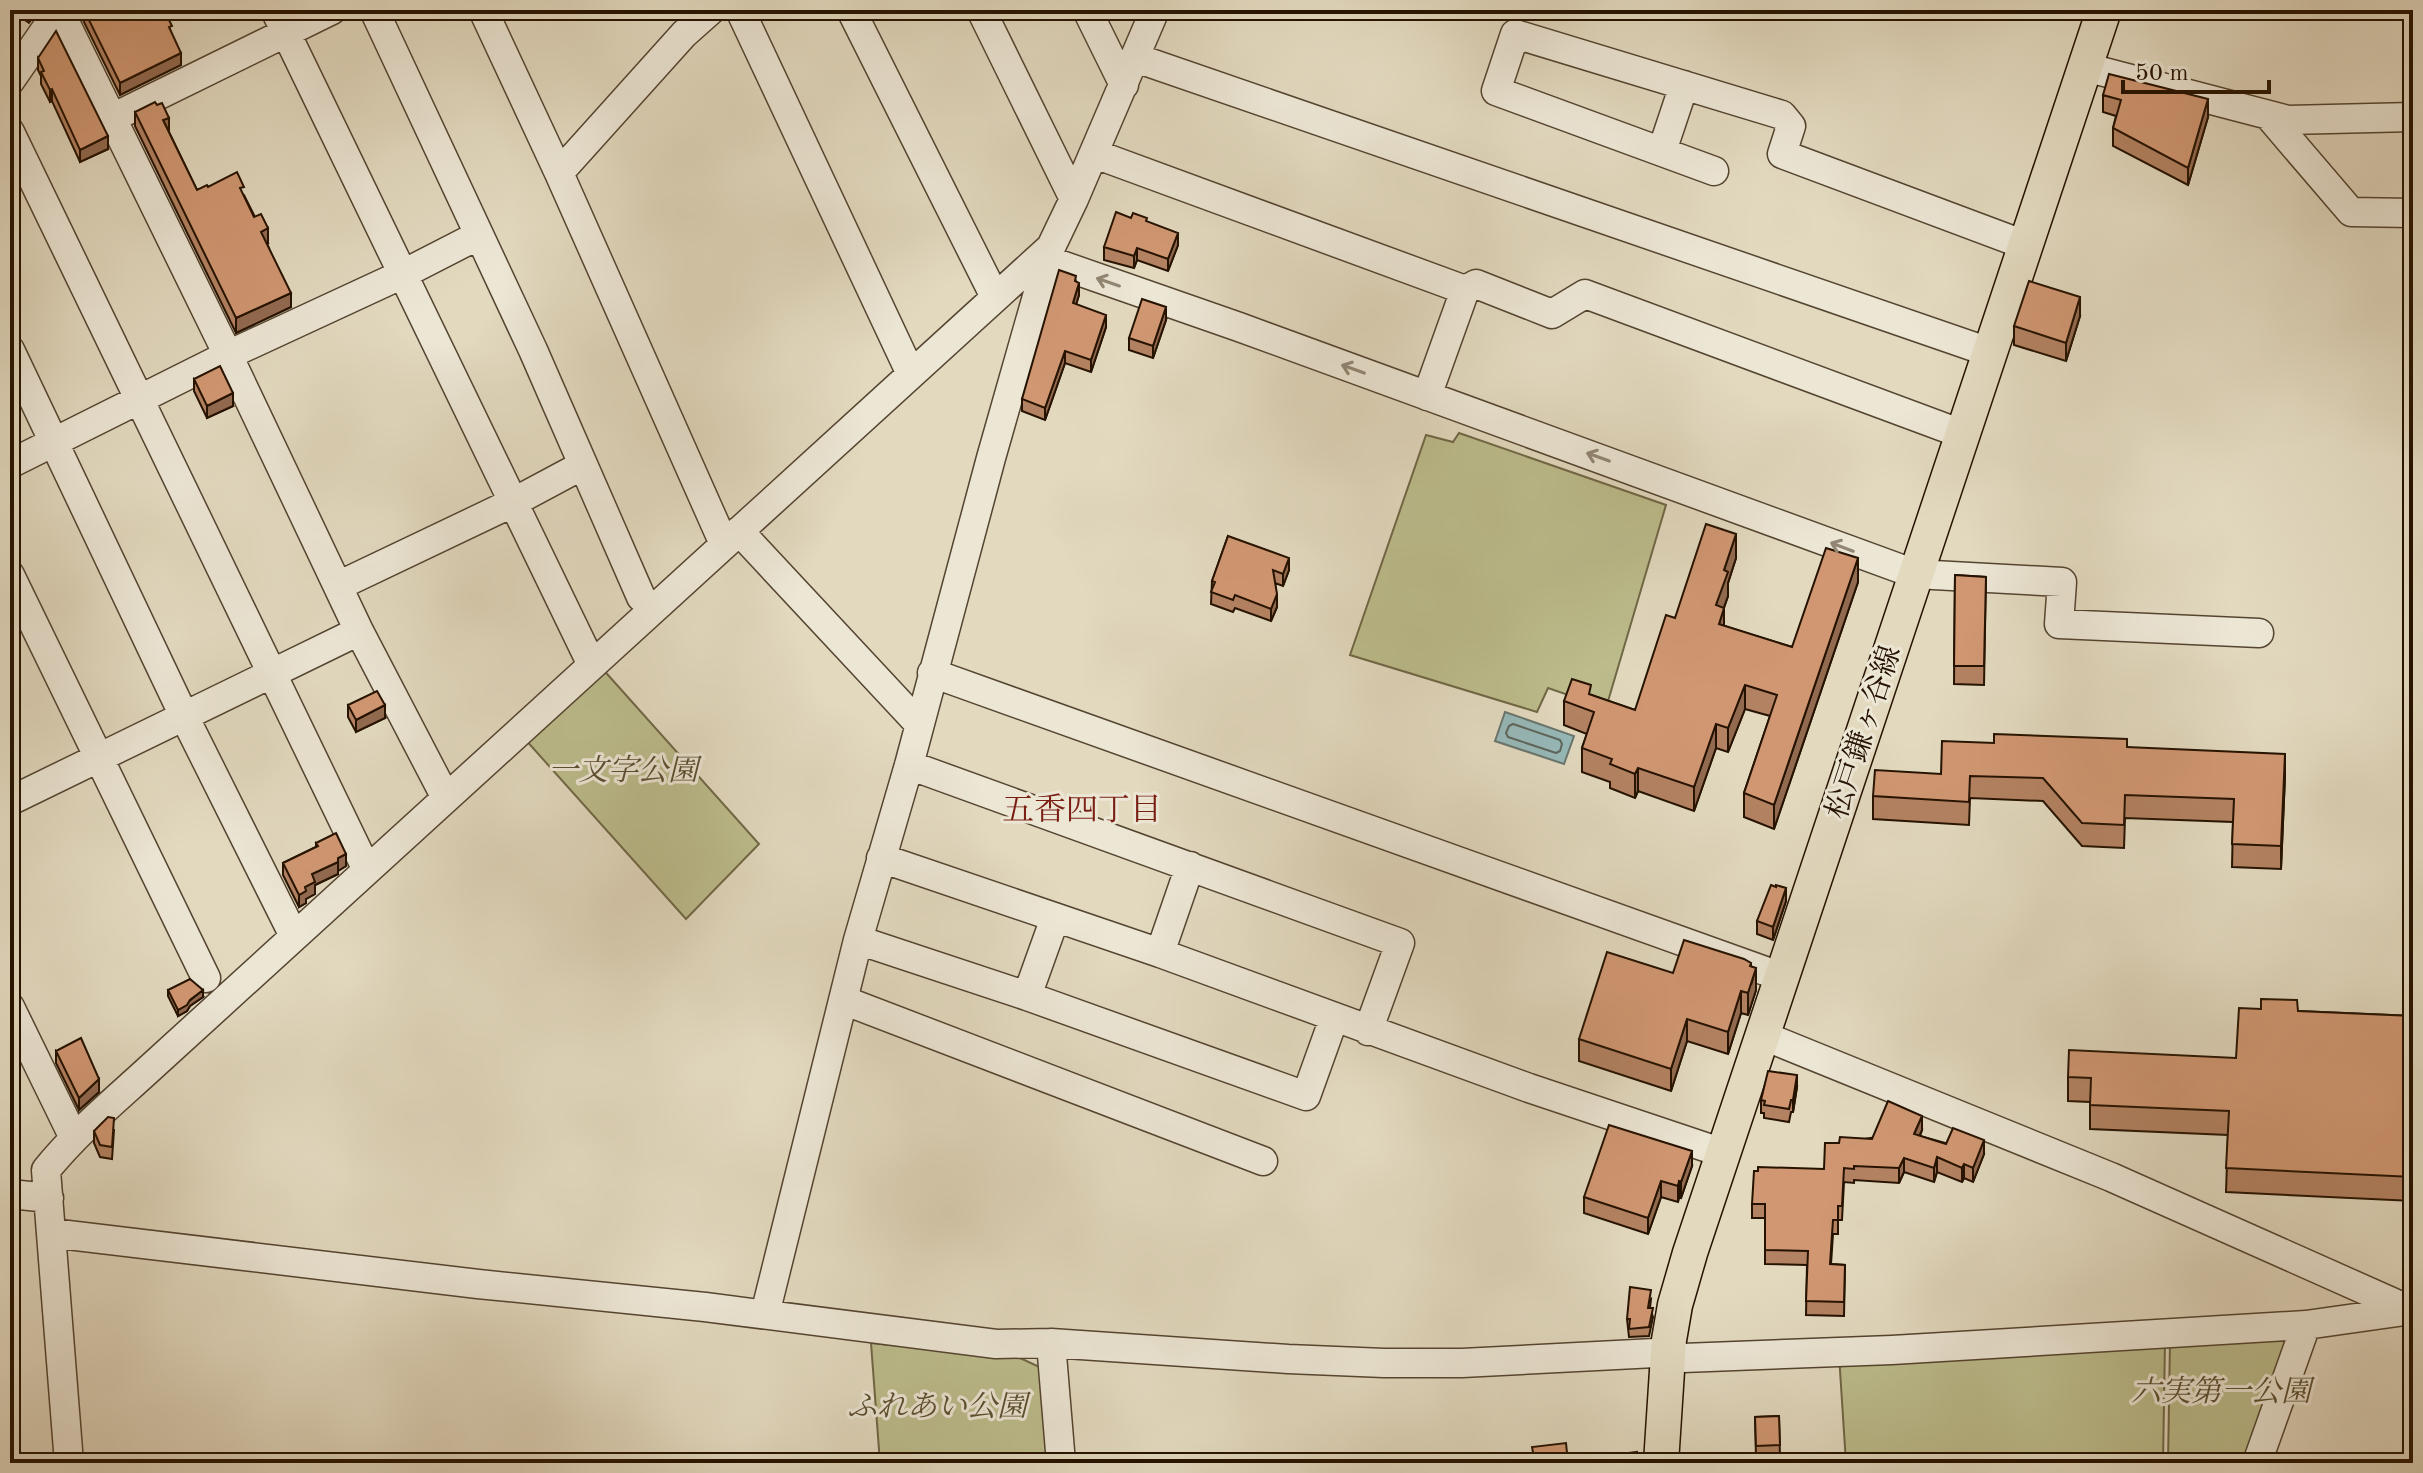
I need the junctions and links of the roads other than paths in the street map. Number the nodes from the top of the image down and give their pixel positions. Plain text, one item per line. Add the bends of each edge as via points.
1 (59, 10) edge
2 (332, 10) edge
3 (374, 10) edge
4 (483, 10) edge
5 (711, 10) edge
6 (740, 10) edge
7 (851, 10) edge
8 (981, 10) edge
9 (1087, 10) edge
10 (1155, 10) edge
11 (2104, 10) edge
12 (280, 21) edge
13 (1136, 58) junction
14 (2085, 67) junction
15 (10, 81) edge
16 (1124, 85) junction
17 (1684, 85) junction
18 (2268, 115) junction
19 (2413, 117) edge
20 (112, 118) junction
21 (10, 132) edge
22 (1662, 151) junction
23 (1095, 154) junction
24 (1714, 171) dead end
25 (559, 173) junction
26 (1074, 199) junction
27 (2413, 213) edge
28 (479, 235) junction
29 (2025, 245) junction
30 (1049, 253) junction
31 (403, 274) junction
32 (1465, 290) junction
33 (995, 297) junction
34 (10, 350) edge
35 (1989, 352) junction
36 (228, 355) junction
37 (911, 374) junction
38 (1427, 396) junction
39 (139, 400) junction
40 (1962, 434) junction
41 (55, 443) junction
42 (10, 464) edge
43 (583, 465) junction
44 (512, 503) junction
45 (731, 538) junction
46 (1915, 574) junction
47 (10, 575) edge
48 (338, 586) junction
49 (641, 597) dead end
50 (359, 631) junction
51 (2259, 633) dead end
52 (592, 665) junction
53 (272, 673) junction
54 (932, 673) junction
55 (184, 716) junction
56 (919, 724) junction
57 (99, 758) junction
58 (909, 765) junction
59 (446, 798) junction
60 (10, 801) edge
61 (881, 858) junction
62 (1190, 866) junction
63 (367, 870) junction
64 (1055, 918) junction
65 (294, 936) junction
66 (858, 940) junction
67 (1160, 953) junction
68 (1782, 977) junction
69 (206, 978) dead end
70 (1027, 996) junction
71 (843, 1000) junction
72 (10, 1007) edge
73 (1334, 1018) junction
74 (1368, 1031) junction
75 (1764, 1036) junction
76 (74, 1138) junction
77 (1723, 1153) junction
78 (1263, 1161) dead end
79 (10, 1194) edge
80 (49, 1198) junction
81 (51, 1233) junction
82 (2412, 1311) edge
83 (765, 1314) junction
84 (2306, 1325) junction
85 (1051, 1343) junction
86 (1668, 1357) junction
87 (69, 1463) edge
88 (1061, 1463) edge
89 (1661, 1463) edge
90 (2257, 1463) edge

1 - 15 street
1 - 20 street
2 - 12 street
3 - 28 street
4 - 25 street
5 - 25 street
6 - 37 street
7 - 33 street
8 - 26 street
9 - 16 street
10 - 13 street
11 - 14 main road, 松戸鎌ヶ谷線
12 - 20 street
12 - 31 street
13 - 16 street
13 - 35 street
14 - 18 street
14 - 29 main road, 松戸鎌ヶ谷線
16 - 23 street
17 - 22 street
17 - 22 street via 1515,34 1496,91
17 - 29 street via 1782,115 1791,126 1782,154
18 - 19 street via 2288,120
18 - 27 street via 2351,212
20 - 36 street
21 - 39 street
22 - 24 street
23 - 26 street
23 - 32 street
25 - 45 street
26 - 30 street
28 - 31 street
28 - 43 street
29 - 35 main road, 松戸鎌ヶ谷線
30 - 33 street
38 -> 30 street
30 - 54 street
31 - 36 street
31 - 44 street
32 - 38 street
32 - 40 street via 1476,284 1552,314 1585,294
33 - 37 street
34 - 41 street
35 - 40 main road, 松戸鎌ヶ谷線
36 - 39 street
36 - 48 street
37 - 45 street
46 -> 38 street
39 - 41 street
39 - 53 street
40 - 46 main road, 松戸鎌ヶ谷線
41 - 42 street
41 - 55 street
43 - 44 street
43 - 49 street
44 - 48 street
44 - 52 street
45 - 52 street
45 - 56 street
46 - 51 street via 2062,582 2059,624
46 - 68 main road, 松戸鎌ヶ谷線
47 - 57 street
48 - 50 street
50 - 53 street
50 - 59 street
52 - 59 street
53 - 55 street
53 - 63 street
54 - 56 street
54 - 68 street
55 - 57 street
55 - 65 street
56 - 58 street
57 - 60 street
57 - 69 street
58 - 61 street
58 - 62 street
59 - 63 street
61 - 64 street
61 - 66 street
62 - 67 street
62 - 74 street via 1400,943
63 - 65 street
64 - 67 street
64 - 70 street
65 - 76 street
66 - 70 street
66 - 71 street
67 - 73 street
68 - 75 main road, 松戸鎌ヶ谷線
70 - 73 street via 1306,1096
71 - 78 street
71 - 83 street
72 - 76 street
73 - 74 street
74 - 77 street
75 - 77 main road, 松戸鎌ヶ谷線
75 - 82 street via 2111,1177
76 - 80 street via 46,1170
77 - 86 main road, 松戸鎌ヶ谷線 via 1675,1305
79 - 80 street
80 - 81 street
81 - 83 street
81 - 87 street
82 - 84 street
83 - 85 street via 996,1344
84 - 86 street via 1892,1350
84 - 90 street
85 - 86 street via 1384,1363 1655,1353
85 - 88 street
86 - 89 main road, 松戸鎌ヶ谷線

